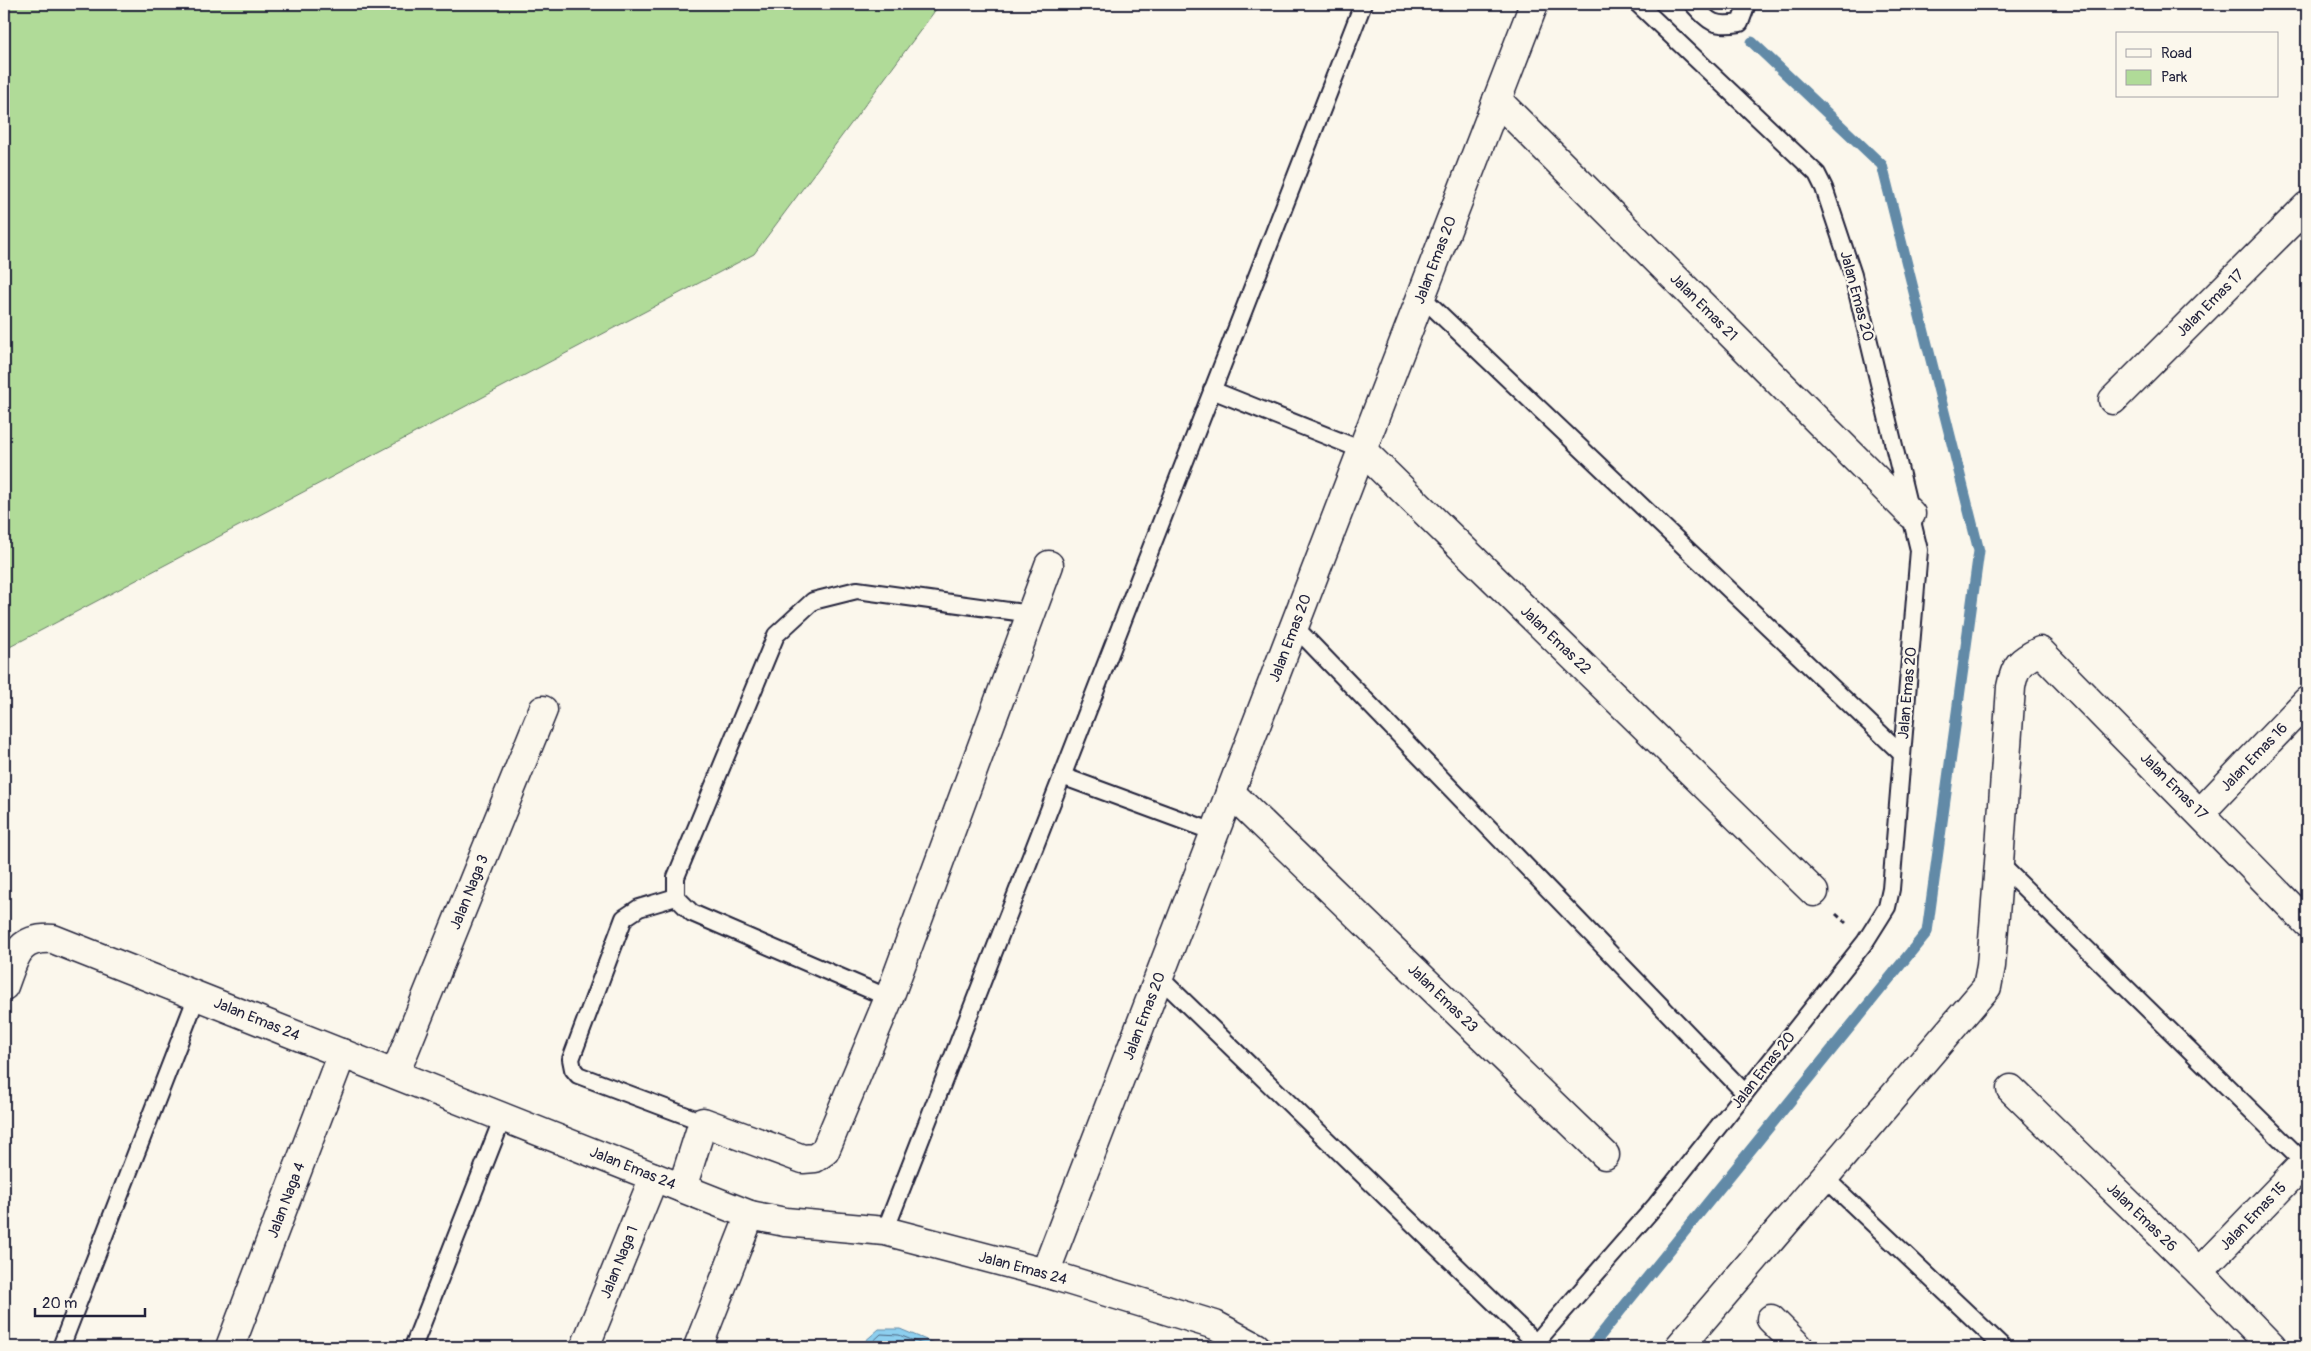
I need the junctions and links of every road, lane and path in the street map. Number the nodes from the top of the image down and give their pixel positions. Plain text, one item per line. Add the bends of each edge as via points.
1 (1363, 4) edge
2 (1534, 4) edge
3 (1638, 4) edge
4 (1693, 4) edge
5 (1747, 4) edge
6 (1497, 100) junction
7 (2307, 206) edge
8 (1421, 296) junction
9 (1212, 390) junction
10 (2113, 400) dead end
11 (1362, 450) junction
12 (1911, 514) junction
13 (1049, 564) dead end
14 (1031, 614) junction
15 (1294, 626) junction
16 (2307, 702) edge
17 (543, 710) dead end
18 (1902, 754) junction
19 (1062, 776) junction
20 (1230, 792) junction
21 (2200, 813) junction
22 (1214, 832) junction
23 (1999, 863) junction
24 (1814, 892) joint
25 (676, 897) junction
26 (2307, 923) edge
27 (1865, 942) junction
28 (1159, 977) junction
29 (4, 986) edge
30 (197, 996) junction
31 (889, 998) junction
32 (342, 1053) junction
33 (395, 1074) junction
34 (2011, 1089) dead end
35 (1745, 1093) junction
36 (503, 1116) junction
37 (703, 1122) junction
38 (1605, 1155) dead end
39 (2306, 1161) edge
40 (654, 1177) junction
41 (1824, 1177) junction
42 (682, 1188) junction
43 (750, 1215) junction
44 (885, 1230) junction
45 (1045, 1272) junction
46 (2199, 1272) junction
47 (1771, 1319) dead end
48 (1534, 1345) edge
49 (61, 1347) edge
50 (230, 1347) edge
51 (413, 1347) edge
52 (585, 1347) edge
53 (698, 1347) edge
54 (1256, 1347) edge
55 (1679, 1347) edge
56 (1799, 1347) edge
57 (2003, 1347) edge
58 (2272, 1347) edge

1 - 9 lane
2 - 6 street, Jalan Emas 20
3 - 12 lane, Jalan Emas 20 via 1817,174 1853,275
4 - 5 lane via 1720,26 1740,23
6 - 8 street, Jalan Emas 20
6 - 12 street, Jalan Emas 21
7 - 10 street, Jalan Emas 17
8 - 11 street, Jalan Emas 20
8 - 18 lane
9 - 11 lane, Jalan Emas 22
9 - 19 lane
11 - 15 street, Jalan Emas 20
11 - 24 street, Jalan Emas 22
12 - 18 lane, Jalan Emas 20 via 1919,550
13 - 14 street
14 - 25 lane via 857,590 813,601 776,634 676,877
14 - 31 street
15 - 20 street, Jalan Emas 20
15 - 35 lane
16 - 21 street, Jalan Emas 16
17 - 33 street, Jalan Naga 3
18 - 27 lane, Jalan Emas 20 via 1891,889 1887,907
19 - 22 lane
19 - 44 lane
20 - 22 street, Jalan Emas 20
20 - 38 street, Jalan Emas 23
21 - 23 street, Jalan Emas 17 via 2040,651 2024,659 2014,670
21 - 26 street, Jalan Emas 17
22 - 28 street, Jalan Emas 20
23 - 39 lane
23 - 41 street via 1987,987
24 - 27 path
25 - 31 lane via 692,913
25 - 37 lane via 639,908 624,918 571,1060 578,1075
27 - 35 lane, Jalan Emas 20
28 - 45 street, Jalan Emas 20
28 - 48 lane
29 - 30 street, Jalan Emas 24 via 16,955 26,943 38,938 53,939
30 - 32 street, Jalan Emas 24
30 - 49 lane
31 - 37 street via 825,1151 815,1158 803,1159
32 - 33 street, Jalan Emas 24
32 - 50 street, Jalan Naga 4
33 - 36 street, Jalan Emas 24
34 - 46 street, Jalan Emas 26
35 - 48 lane, Jalan Emas 20 via 1656,1205
36 - 40 street, Jalan Emas 24
36 - 51 lane
37 - 42 street
39 - 46 street, Jalan Emas 15
40 - 42 street, Jalan Emas 24
40 - 52 street, Jalan Naga 1
41 - 55 street
41 - 57 lane
42 - 43 street, Jalan Emas 24
43 - 44 street, Jalan Emas 24 via 785,1222
43 - 53 street
44 - 45 street, Jalan Emas 24
45 - 54 street, Jalan Emas 24 via 1215,1324
46 - 58 street, Jalan Emas 26
47 - 56 street

